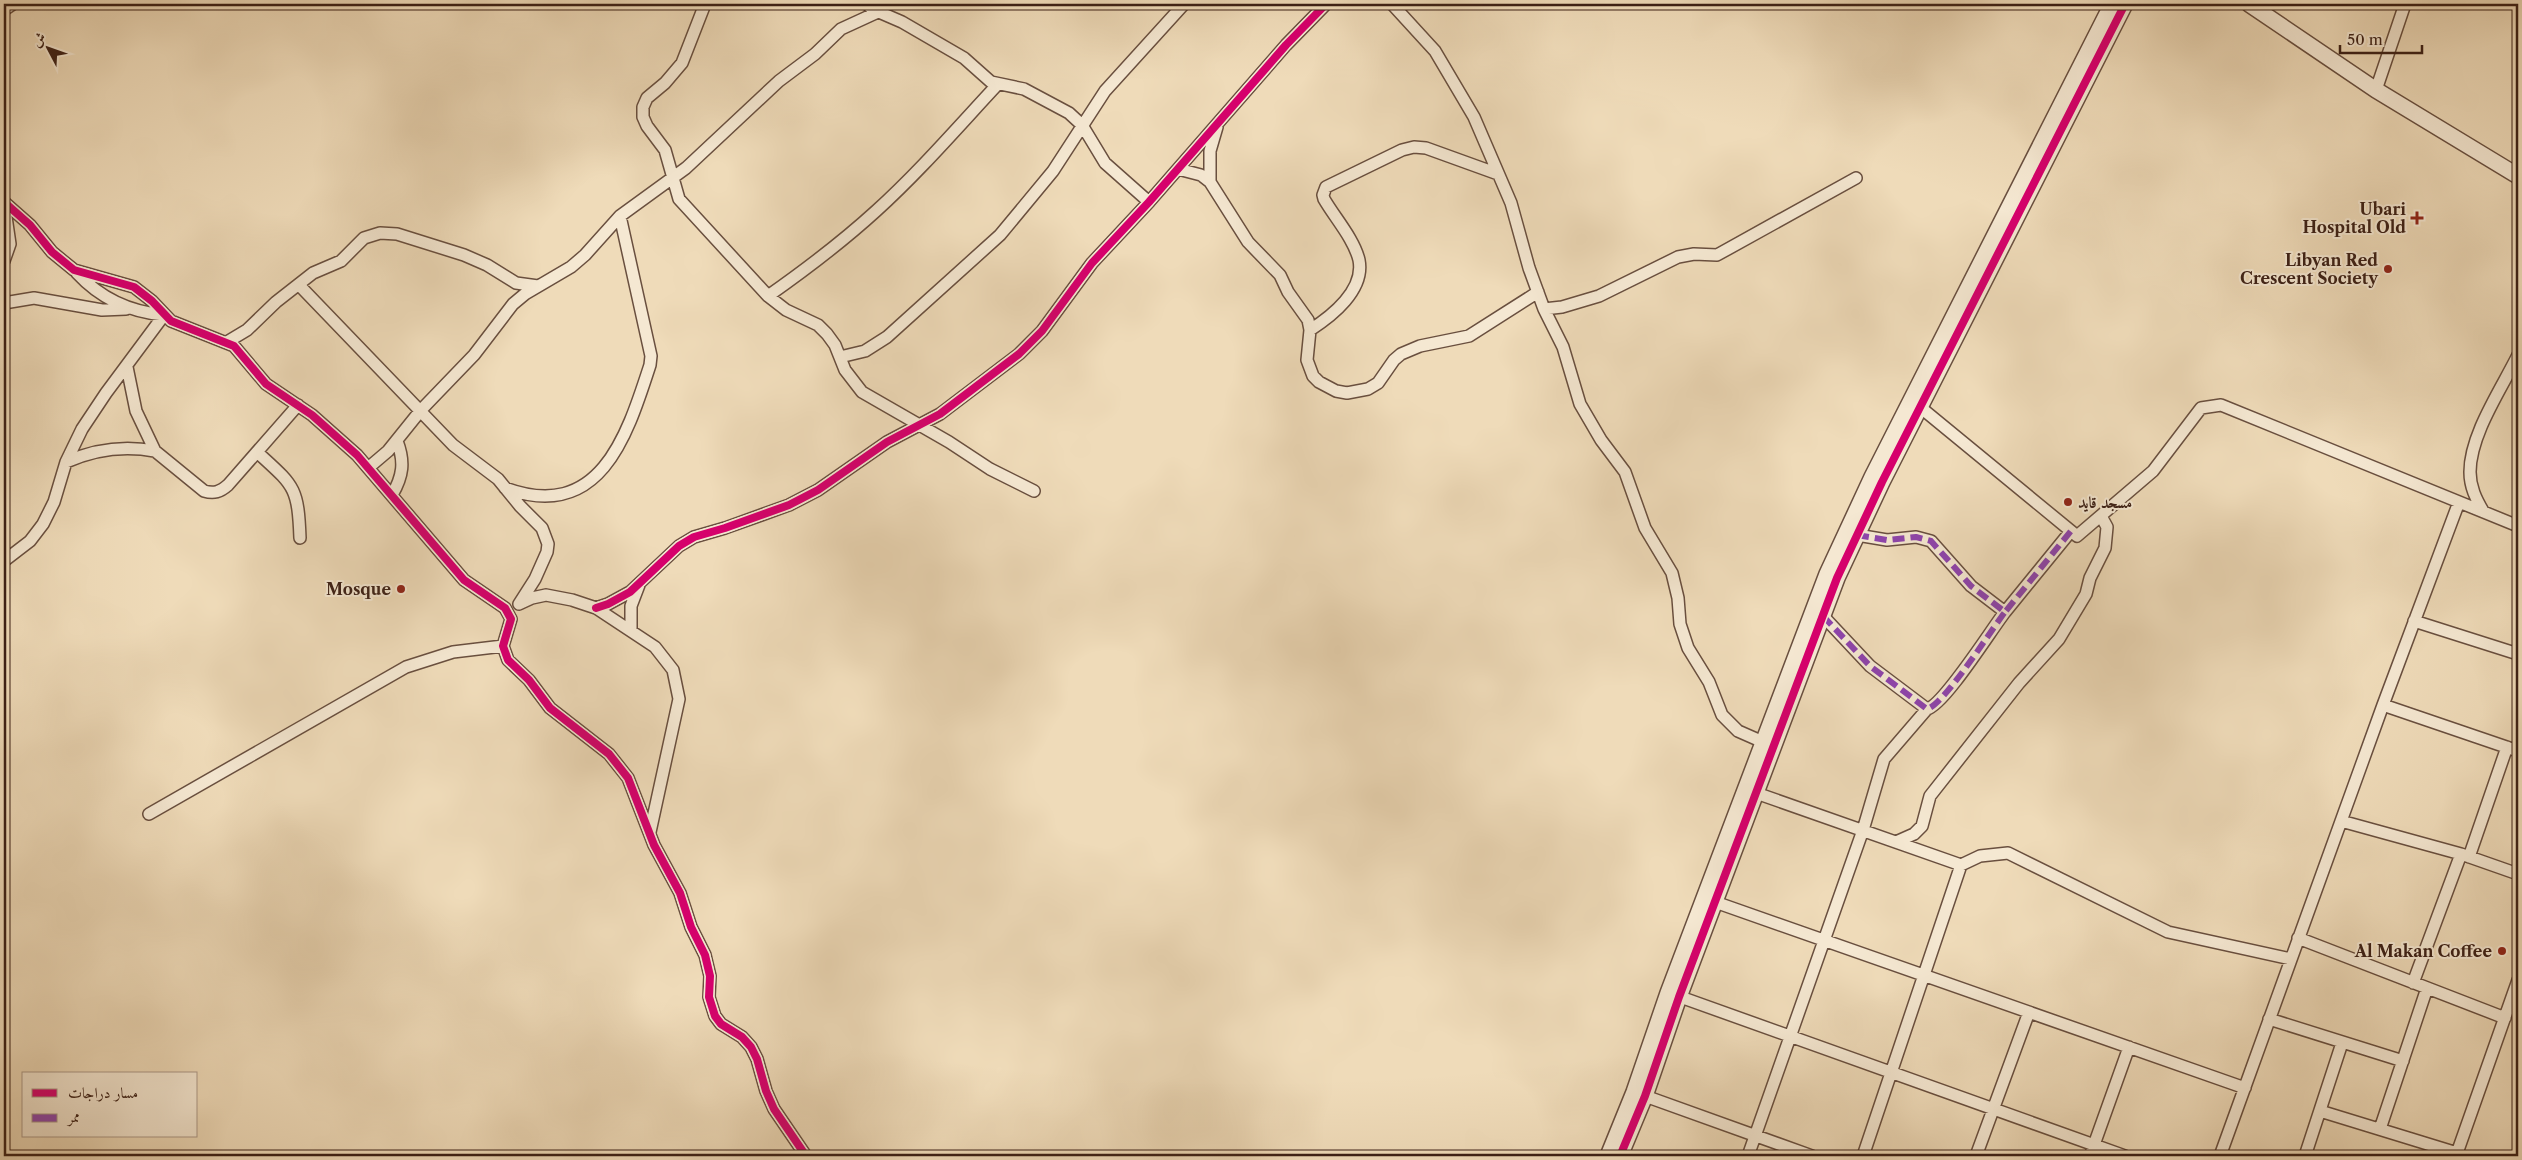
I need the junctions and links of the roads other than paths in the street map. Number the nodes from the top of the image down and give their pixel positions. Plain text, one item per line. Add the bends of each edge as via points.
1 (705, 4) edge
2 (867, 4) edge
3 (1184, 4) edge
4 (1326, 4) edge
5 (1392, 4) edge
6 (2112, 4) edge
7 (2125, 4) edge
8 (2250, 4) edge
9 (2405, 4) edge
10 (878, 12) junction
11 (997, 85) junction
12 (2376, 90) junction
13 (1220, 120) junction
14 (1082, 125) junction
15 (1178, 170) junction
16 (1498, 174) junction
17 (2518, 176) edge
18 (673, 178) junction
19 (1856, 178) dead end
20 (1210, 182) junction
21 (1149, 202) junction
22 (4, 203) edge
23 (620, 216) junction
24 (4, 261) edge
25 (74, 270) junction
26 (298, 285) junction
27 (538, 286) junction
28 (1538, 292) junction
29 (768, 296) junction
30 (4, 303) edge
31 (130, 309) junction
32 (1544, 309) junction
33 (164, 315) junction
34 (1310, 330) junction
35 (227, 342) junction
36 (2518, 355) edge
37 (840, 357) junction
38 (127, 367) junction
39 (298, 405) junction
40 (1920, 407) junction
41 (421, 410) junction
42 (919, 426) junction
43 (397, 441) junction
44 (155, 451) junction
45 (257, 452) junction
46 (66, 462) junction
47 (368, 468) junction
48 (505, 488) junction
49 (1034, 492) dead end
50 (392, 495) junction
51 (2460, 502) junction
52 (2484, 511) junction
53 (2101, 516) junction
54 (2518, 526) edge
55 (2071, 531) junction
56 (1857, 535) junction
57 (300, 538) dead end
58 (4, 561) edge
59 (639, 584) junction
60 (519, 604) junction
61 (596, 608) junction
62 (2005, 612) junction
63 (508, 613) junction
64 (1823, 616) junction
65 (2414, 621) junction
66 (631, 629) junction
67 (503, 646) junction
68 (2518, 654) edge
69 (2383, 705) junction
70 (1927, 709) junction
71 (1763, 742) junction
72 (2513, 749) edge
73 (1756, 793) junction
74 (149, 814) dead end
75 (2341, 820) junction
76 (1863, 830) junction
77 (650, 832) junction
78 (1896, 842) junction
79 (2465, 855) junction
80 (1961, 865) junction
81 (2518, 874) edge
82 (1715, 902) junction
83 (2298, 938) junction
84 (1824, 940) junction
85 (2291, 958) junction
86 (1924, 975) junction
87 (2518, 981) edge
88 (2413, 983) junction
89 (2428, 988) junction
90 (1674, 995) junction
91 (2029, 1012) junction
92 (2505, 1018) junction
93 (2269, 1019) junction
94 (1790, 1037) junction
95 (2342, 1043) junction
96 (2129, 1047) junction
97 (2403, 1061) junction
98 (1892, 1073) junction
99 (2245, 1088) junction
100 (1645, 1096) junction
101 (1994, 1109) junction
102 (2320, 1111) junction
103 (2380, 1129) junction
104 (1756, 1136) junction
105 (2092, 1151) edge
106 (2457, 1155) edge
107 (806, 1156) edge
108 (1608, 1156) edge
109 (1620, 1156) edge
110 (1748, 1156) edge
111 (1812, 1156) edge
112 (1863, 1156) edge
113 (1976, 1156) edge
114 (2125, 1156) edge
115 (2220, 1156) edge
116 (2305, 1156) edge

1 - 18 street via 682,63 647,98 643,107 643,117 665,150
2 - 10 street
3 - 14 street via 1105,91
4 - 13 street via 1286,44
5 - 16 street via 1419,32 1449,72 1474,117
6 - 71 street via 1826,574
7 - 40 street
8 - 12 street
9 - 12 street
10 - 11 street via 902,22 964,58
10 - 18 street via 841,30 816,54 779,81
11 - 14 street via 1024,89 1040,96
11 - 29 street via 876,211
12 - 17 street
13 - 15 street
13 - 20 street via 1210,151
14 - 21 street via 1105,163
14 - 37 street via 1036,193 981,254 876,345
15 - 20 street via 1201,174
15 - 21 street
16 - 28 street via 1511,203
16 - 34 street via 1426,148 1414,147 1326,187 1324,199 1356,252 1359,271 1346,299
18 - 23 street
18 - 29 street via 685,208
19 - 32 street via 1717,255 1678,256 1598,296 1572,305
20 - 34 street via 1248,242 1280,275 1308,320
21 - 42 street via 1092,262 1042,331 1019,354 945,411
22 - 24 street via 10,244
22 - 25 street
23 - 27 street via 571,267
23 - 48 street via 651,356 628,428 613,458 588,483 542,496
25 - 31 street via 99,294
25 - 33 street via 134,287 152,300
26 - 27 street via 312,273 341,261 364,238 388,233 464,256 516,282
26 - 35 street via 247,330
26 - 41 street
27 - 41 street via 513,304 474,355
28 - 32 street
28 - 34 street via 1470,336 1420,346 1401,354 1378,384 1358,392 1336,391 1313,376 1307,360
29 - 37 street via 786,310 818,325
30 - 31 street via 34,298 102,310
31 - 33 street
32 - 71 street via 1562,347 1580,404 1624,472 1645,528 1672,573 1684,636 1709,682 1717,706 1729,724
33 - 35 street via 178,325
33 - 38 street
35 - 39 street via 240,352 262,381
36 - 52 street via 2489,412 2472,457 2471,486
37 - 42 street via 862,392
38 - 44 street via 136,411
38 - 46 street via 89,417
39 - 45 street
39 - 47 street via 328,428
40 - 55 street
40 - 56 street
41 - 43 street
41 - 48 street via 453,445 489,471
42 - 49 street
42 - 59 street via 887,442 804,498 694,537 679,546
43 - 47 street
43 - 50 street via 403,469
44 - 45 street via 210,493 223,489
44 - 46 street via 110,448
45 - 57 street via 293,488 299,505
46 - 58 street via 54,502 43,524 30,541
47 - 50 street
48 - 60 street via 542,528 548,544 542,566
50 - 63 street via 464,580
51 - 52 street
51 - 53 street via 2221,405 2201,408 2153,471
51 - 65 street
52 - 54 street
53 - 55 street via 2077,536
53 - 78 street via 2107,527 2106,548 2090,578 2086,594 2058,639 1930,796 1922,826 1914,834
55 - 62 street
56 - 62 street via 1887,540 1916,537 1931,541 1971,586
56 - 64 street
59 - 61 street via 619,599
59 - 66 street via 631,606
60 - 61 street via 546,595
60 - 63 street
61 - 66 street
62 - 70 street via 1958,678 1933,708
63 - 67 street via 510,625
64 - 70 street via 1870,666
64 - 73 street
65 - 68 street
65 - 69 street
66 - 77 street via 665,657 678,684 677,714
67 - 74 street via 453,652 406,667
67 - 77 street via 508,660 529,680 550,708 620,765 635,792
69 - 72 street
69 - 75 street
70 - 76 street via 1884,759
71 - 90 street
72 - 79 street
73 - 76 street
73 - 82 street
75 - 79 street
75 - 83 street
76 - 78 street
76 - 84 street
77 - 107 street via 705,955 710,976 709,997 715,1016 751,1047 774,1109
78 - 80 street
79 - 81 street
79 - 88 street
80 - 85 street via 1980,856 2008,853 2168,932
80 - 86 street
82 - 84 street
82 - 90 street
83 - 85 street
83 - 88 street
84 - 86 street
84 - 94 street
85 - 93 street
86 - 91 street
86 - 98 street
87 - 92 street
88 - 89 street
89 - 92 street
89 - 97 street
90 - 94 street
90 - 100 street
90 - 108 street
91 - 96 street
91 - 101 street
92 - 106 street
93 - 95 street
93 - 99 street
94 - 98 street
94 - 104 street
95 - 97 street
95 - 102 street
96 - 99 street
96 - 105 street
97 - 103 street
98 - 101 street
98 - 112 street
99 - 115 street
100 - 104 street
100 - 109 street
101 - 105 street
101 - 113 street
102 - 103 street
102 - 116 street
103 - 106 street
104 - 110 street
104 - 111 street
105 - 114 street

